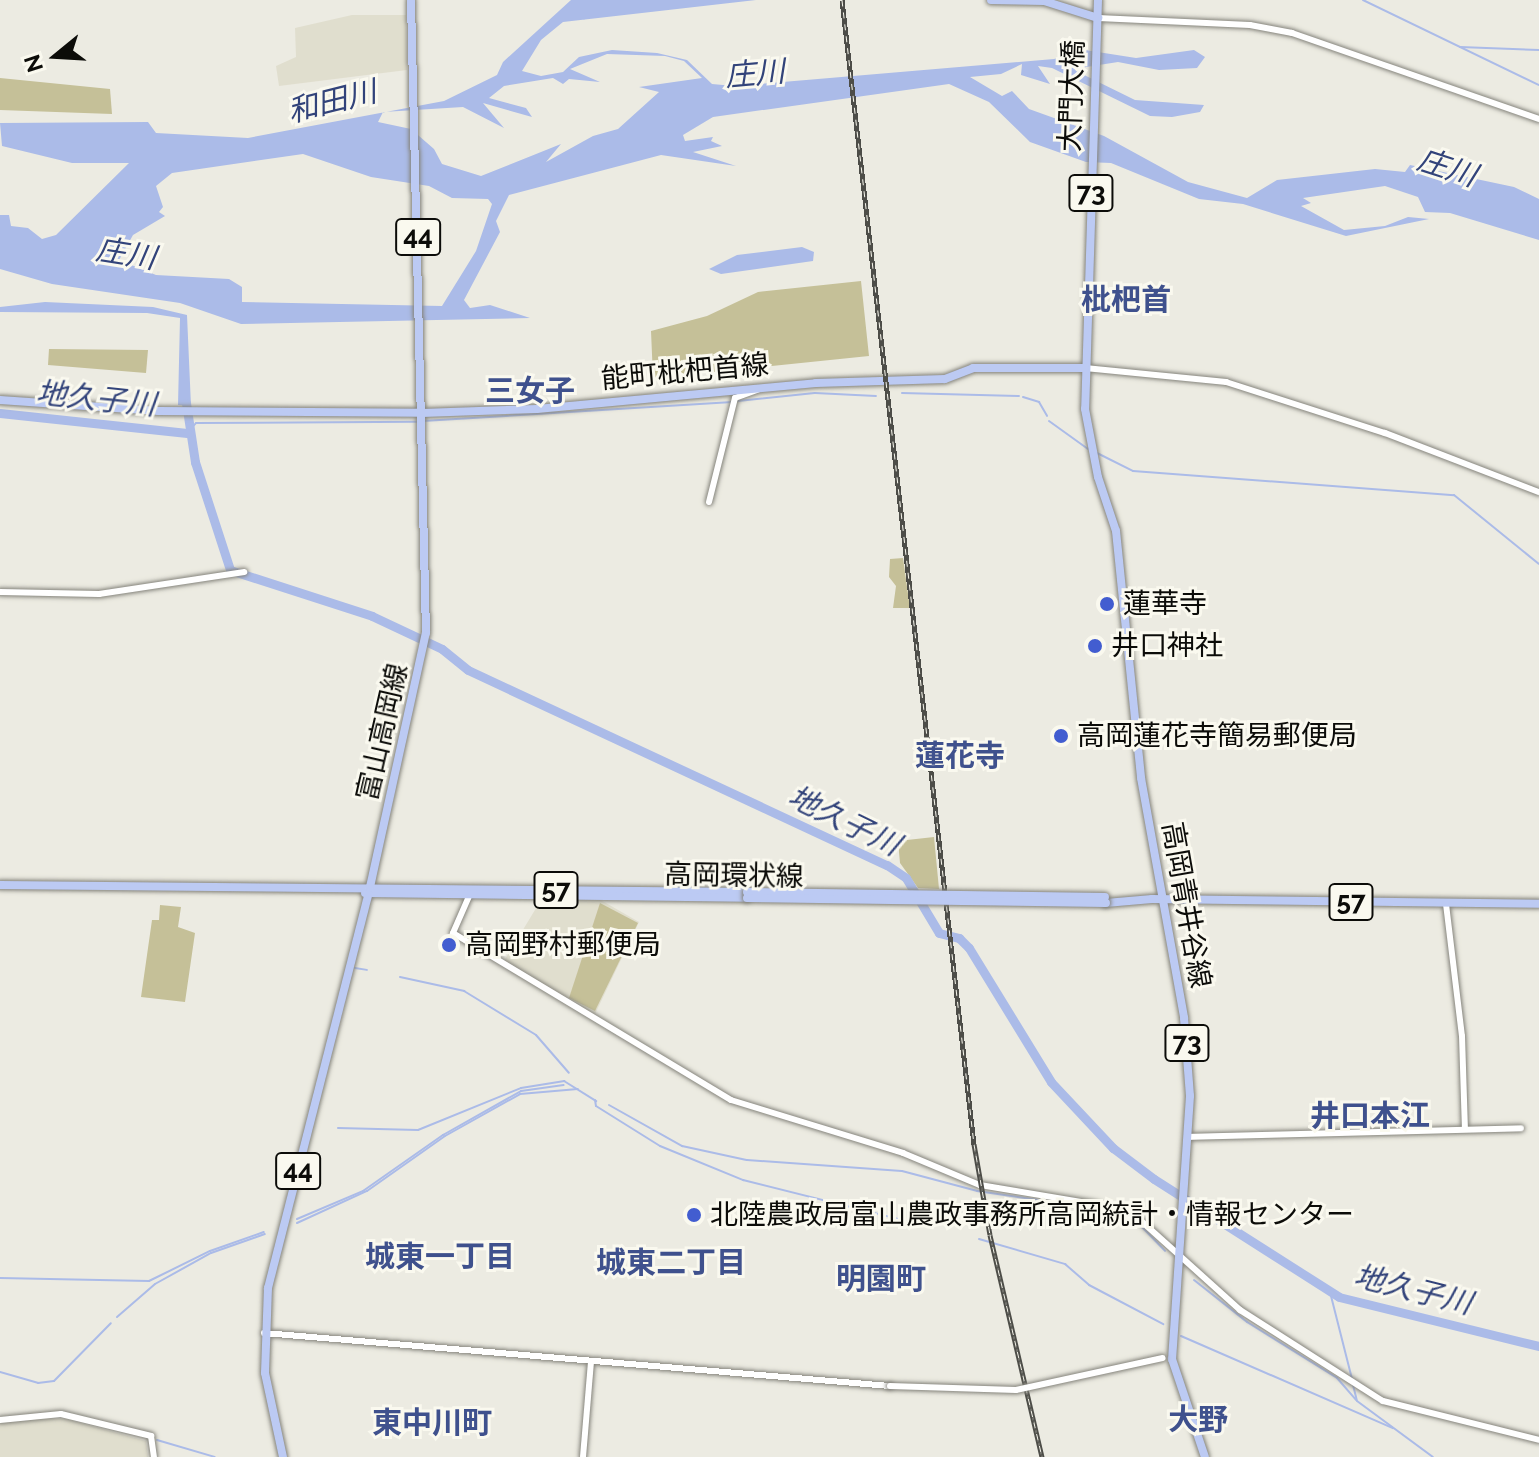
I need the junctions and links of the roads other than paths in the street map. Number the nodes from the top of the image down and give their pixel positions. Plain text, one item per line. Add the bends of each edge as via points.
1 (411, 0) edge
2 (991, 0) edge
3 (1098, 2) edge
4 (1098, 22) junction
5 (1539, 119) edge
6 (1086, 364) junction
7 (762, 387) junction
8 (0, 400) edge
9 (422, 415) junction
10 (1539, 492) edge
11 (709, 502) dead end
12 (244, 572) dead end
13 (0, 592) edge
14 (0, 885) edge
15 (369, 891) junction
16 (470, 892) junction
17 (1163, 899) junction
18 (1446, 904) junction
19 (1539, 904) edge
20 (1521, 1128) dead end
21 (1465, 1129) junction
22 (1187, 1137) junction
23 (1178, 1260) junction
24 (264, 1333) junction
25 (1167, 1359) junction
26 (591, 1361) junction
27 (0, 1420) edge
28 (1539, 1440) edge
29 (154, 1457) edge
30 (283, 1457) edge
31 (583, 1457) edge
32 (1205, 1457) edge

1 - 9 main road, 富山高岡線 / 44
2 - 4 main road via 1044,1
3 - 4 main road, 73
4 - 5 street via 1250,25 1292,33
4 - 6 main road, 大門大橋 / 73
6 - 7 main road, 能町枇杷首線 via 973,368 945,379
6 - 10 street via 1226,382 1359,423
6 - 17 main road, 高岡青井谷線 / 73 via 1089,439 1116,531 1141,778
7 - 9 main road, 能町枇杷首線
7 - 11 street via 734,400
8 - 9 main road, 能町枇杷首線 via 167,411
9 - 15 main road, 富山高岡線 / 44 via 425,650
12 - 13 street via 99,594
14 - 15 main road, 高岡環状線 / 57
15 - 16 main road, 高岡環状線 / 57
15 - 24 main road, 富山高岡線 / 44 via 268,1288
16 - 17 main road, 高岡環状線 / 57, bridge
16 - 23 street via 453,933 731,1100 903,1153 980,1185 1094,1204 1139,1219
17 - 18 main road, 高岡環状線 / 57
17 - 22 main road, 高岡青井谷線 / 73 via 1189,1061
18 - 19 main road, 高岡環状線 / 57
18 - 21 street via 1462,1036
20 - 21 street
21 - 22 street
22 - 23 main road, 高岡青井谷線 / 73
23 - 25 main road, 高岡青井谷線 / 73
23 - 28 street via 1240,1310 1388,1402
24 - 26 street
24 - 30 main road, 富山高岡線 / 44 via 265,1373
25 - 26 street, bridge via 1016,1390 890,1386
25 - 32 main road, 高岡青井谷線 / 73
26 - 31 street
27 - 29 street via 61,1414 151,1436

